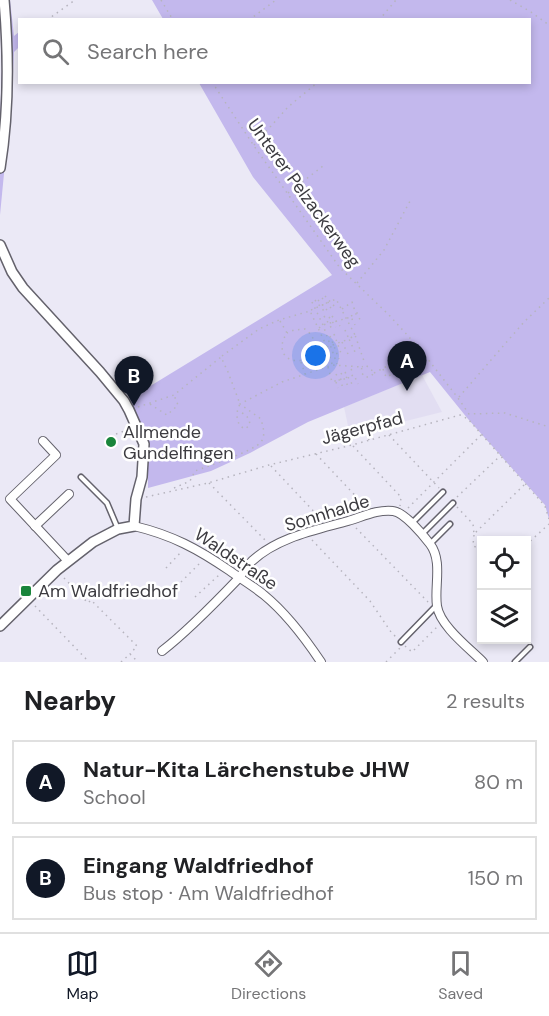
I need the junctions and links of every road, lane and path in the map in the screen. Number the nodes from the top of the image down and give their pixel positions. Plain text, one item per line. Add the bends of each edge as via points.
1 (4, 0) edge
2 (75, 0) edge
3 (161, 0) edge
4 (276, 0) edge
5 (396, 0) edge
6 (510, 0) edge
7 (50, 18) edge
8 (172, 18) edge
9 (252, 18) edge
10 (381, 18) edge
11 (549, 25) edge
12 (4, 81) edge
13 (213, 84) edge
14 (316, 84) edge
15 (254, 146) junction
16 (323, 166) dead end
17 (0, 168) edge
18 (288, 194) junction
19 (410, 201) dead end
20 (0, 245) edge
21 (356, 283) junction
22 (324, 297) dead end
23 (549, 298) edge
24 (316, 300) dead end
25 (312, 302) dead end
26 (329, 302) junction
27 (321, 306) junction
28 (335, 307) dead end
29 (315, 308) junction
30 (331, 308) dead end
31 (326, 310) dead end
32 (341, 310) junction
33 (310, 311) junction
34 (357, 313) junction
35 (324, 316) dead end
36 (351, 316) junction
37 (346, 318) junction
38 (279, 320) junction
39 (337, 321) junction
40 (333, 322) junction
41 (362, 322) dead end
42 (328, 324) junction
43 (323, 325) junction
44 (356, 325) dead end
45 (340, 326) dead end
46 (336, 327) dead end
47 (318, 328) junction
48 (332, 329) dead end
49 (345, 330) dead end
50 (287, 333) junction
51 (334, 334) dead end
52 (330, 336) dead end
53 (355, 336) junction
54 (349, 339) junction
55 (342, 341) junction
56 (337, 343) junction
57 (332, 345) junction
58 (327, 347) junction
59 (420, 349) junction
60 (355, 352) dead end
61 (348, 354) dead end
62 (342, 356) dead end
63 (406, 356) junction
64 (221, 357) junction
65 (339, 359) dead end
66 (301, 361) junction
67 (332, 365) junction
68 (337, 365) junction
69 (328, 366) junction
70 (364, 366) junction
71 (351, 369) dead end
72 (383, 369) junction
73 (345, 372) dead end
74 (341, 373) dead end
75 (374, 373) junction
76 (305, 374) junction
77 (336, 374) dead end
78 (354, 375) junction
79 (348, 377) junction
80 (344, 378) junction
81 (337, 380) junction
82 (352, 384) dead end
83 (358, 384) dead end
84 (348, 386) dead end
85 (343, 387) dead end
86 (338, 388) dead end
87 (174, 394) junction
88 (458, 398) junction
89 (149, 403) junction
90 (240, 404) junction
91 (129, 410) junction
92 (237, 411) junction
93 (469, 414) junction
94 (460, 415) junction
95 (137, 427) junction
96 (366, 427) dead end
97 (549, 427) edge
98 (116, 434) dead end
99 (389, 435) junction
100 (482, 435) junction
101 (369, 440) junction
102 (43, 441) dead end
103 (352, 445) junction
104 (315, 453) junction
105 (501, 455) junction
106 (269, 465) junction
107 (81, 477) dead end
108 (208, 483) junction
109 (434, 483) junction
110 (526, 483) junction
111 (171, 490) junction
112 (443, 492) joint
113 (69, 494) dead end
114 (136, 500) junction
115 (453, 503) junction
116 (373, 514) junction
117 (401, 514) junction
118 (549, 519) edge
119 (349, 521) junction
120 (411, 524) junction
121 (450, 524) dead end
122 (549, 524) edge
123 (35, 526) junction
124 (134, 526) junction
125 (328, 526) junction
126 (118, 529) junction
127 (305, 533) junction
128 (421, 534) junction
129 (474, 534) junction
130 (531, 540) edge
131 (188, 544) junction
132 (430, 544) junction
133 (272, 547) junction
134 (477, 549) edge
135 (207, 555) junction
136 (68, 561) junction
137 (166, 568) dead end
138 (225, 568) junction
139 (57, 570) junction
140 (239, 577) junction
141 (181, 582) dead end
142 (195, 597) dead end
143 (27, 599) junction
144 (436, 608) junction
145 (444, 621) junction
146 (0, 626) edge
147 (402, 643) junction
148 (530, 647) dead end
149 (162, 651) dead end
150 (130, 654) junction
151 (89, 662) edge
152 (121, 662) edge
153 (138, 662) edge
154 (321, 662) edge
155 (386, 662) edge
156 (483, 662) edge
157 (515, 662) edge

1 - 12 street
2 - 7 path
3 - 8 path
4 - 9 path
5 - 10 path
6 - 11 path
12 - 17 street via 8,106
13 - 15 path, Unterer Pelzackerweg
14 - 15 path via 288,107
15 - 18 path, Unterer Pelzackerweg
16 - 18 path
18 - 21 path, Unterer Pelzackerweg via 340,268
19 - 21 path via 384,250
20 - 91 street via 23,288
21 - 59 path, Unterer Pelzackerweg
22 - 26 path
23 - 88 path
24 - 27 path
25 - 29 path
26 - 27 path
26 - 28 path
26 - 30 path
26 - 32 path via 336,300
27 - 29 path
27 - 31 path
29 - 33 path
29 - 43 path
32 - 34 path via 352,302
32 - 37 path
33 - 38 path
33 - 47 path
34 - 36 path
34 - 41 path
35 - 42 path
36 - 37 path
36 - 44 path
37 - 39 path
37 - 53 path
38 - 50 path
38 - 64 path via 259,329
39 - 40 path
39 - 40 path via 331,317
39 - 45 path
40 - 42 path
40 - 46 path
42 - 43 path
42 - 48 path
43 - 47 path
43 - 57 path
47 - 58 path
49 - 54 path
50 - 66 path via 281,347 285,356
50 - 66 path via 305,330 313,337 313,351 307,360
51 - 56 path
52 - 57 path
53 - 54 path
53 - 70 path
54 - 55 path
54 - 60 path
55 - 56 path
55 - 61 path
56 - 57 path
56 - 62 path
57 - 58 path
57 - 65 path
57 - 68 path
58 - 67 path
59 - 63 path
59 - 88 path, Unterer Pelzackerweg
63 - 72 path
63 - 72 path via 411,366 386,377
64 - 87 path
64 - 90 path
66 - 76 path
67 - 68 path
67 - 69 path
68 - 70 path
69 - 76 path
69 - 81 path via 332,382
70 - 75 path
70 - 75 path via 364,377
71 - 78 path
72 - 75 path
73 - 79 path
74 - 80 path
76 - 90 path
77 - 81 path
78 - 79 path
78 - 83 path
79 - 80 path
79 - 82 path
80 - 81 path
80 - 84 path
81 - 85 path
81 - 86 path
87 - 89 path
87 - 89 path via 178,405 167,415
88 - 93 path, Unterer Pelzackerweg
89 - 91 path
90 - 92 path
90 - 111 path via 261,419 264,432 260,443 195,471 190,481
91 - 95 street
92 - 92 path via 240,426 249,427 249,418
93 - 94 path, Jägerpfad
93 - 97 path via 505,413
94 - 99 path, Jägerpfad
94 - 100 path
95 - 98 path
95 - 114 street via 144,444
96 - 101 path
99 - 101 path, Jägerpfad
99 - 109 path
100 - 105 path
100 - 109 path
101 - 103 path, Jägerpfad
102 - 123 street via 56,455 9,499
103 - 104 path, Jägerpfad
103 - 117 path via 401,497
104 - 106 path, Jägerpfad
104 - 116 path
105 - 110 path
105 - 115 path
106 - 108 path, Jägerpfad
106 - 125 path
107 - 126 lane via 107,503
108 - 111 path, Jägerpfad
108 - 133 path
109 - 112 path
109 - 117 path
110 - 118 path via 545,506
110 - 129 path
111 - 114 path, Jägerpfad
112 - 120 lane
113 - 123 street
114 - 124 street
115 - 128 lane
115 - 129 path via 473,524
116 - 117 street, Sonnhalde
116 - 119 street, Sonnhalde
117 - 120 street
119 - 125 street, Sonnhalde
119 - 144 path
120 - 128 street
121 - 132 lane
122 - 130 path
123 - 136 street
124 - 126 street, Waldstraße
124 - 131 street, Waldstraße
125 - 127 street, Sonnhalde
126 - 136 street, Waldstraße
127 - 133 street, Sonnhalde
127 - 147 path via 370,601
128 - 132 street
129 - 134 path via 473,545
131 - 135 street, Waldstraße
131 - 137 path
132 - 144 street via 437,566
133 - 140 street, Sonnhalde via 252,561
135 - 138 street, Waldstraße
135 - 141 path
136 - 139 street, Waldstraße
138 - 140 street, Waldstraße
138 - 142 path
139 - 143 street, Waldstraße
139 - 150 path via 137,646
140 - 149 street, Sonnhalde
140 - 154 street, Waldstraße via 266,596
143 - 146 street, Waldstraße
143 - 151 path
144 - 145 street
144 - 147 lane
145 - 147 path via 412,652
145 - 156 street
147 - 155 path
148 - 157 lane
150 - 152 path
150 - 153 path

